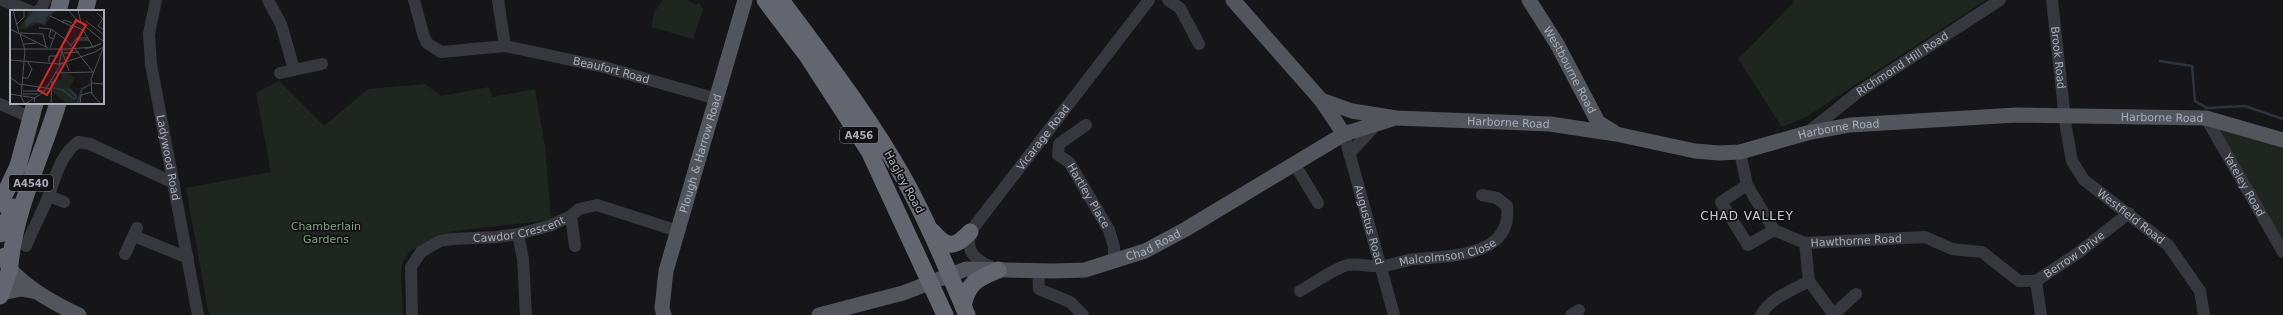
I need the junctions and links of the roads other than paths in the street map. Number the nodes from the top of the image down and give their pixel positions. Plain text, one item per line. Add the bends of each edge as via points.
1 (2, 0) edge
2 (45, 0) edge
3 (60, 0) edge
4 (88, 0) edge
5 (156, 0) edge
6 (268, 0) edge
7 (414, 0) edge
8 (498, 0) edge
9 (745, 0) edge
10 (766, 0) edge
11 (781, 0) edge
12 (1149, 0) edge
13 (1168, 0) edge
14 (1233, 0) edge
15 (1529, 0) edge
16 (2000, 0) edge
17 (2052, 0) edge
18 (27, 10) edge
19 (39, 10) edge
20 (58, 10) edge
21 (85, 10) edge
22 (1199, 44) dead end
23 (505, 46) junction
24 (322, 64) dead end
25 (294, 69) junction
26 (280, 73) dead end
27 (717, 99) junction
28 (1321, 100) junction
29 (0, 104) edge
30 (58, 104) edge
31 (34, 110) edge
32 (2066, 116) junction
33 (1396, 118) junction
34 (2206, 118) junction
35 (52, 121) junction
36 (1378, 123) junction
37 (1086, 125) dead end
38 (1594, 126) junction
39 (1807, 133) junction
40 (1043, 139) junction
41 (2283, 140) edge
42 (1343, 143) junction
43 (44, 146) junction
44 (875, 147) junction
45 (1740, 152) junction
46 (1058, 155) junction
47 (1294, 163) junction
48 (174, 183) junction
49 (1747, 185) junction
50 (1482, 194) dead end
51 (49, 196) junction
52 (915, 200) junction
53 (64, 202) dead end
54 (1318, 203) dead end
55 (0, 204) edge
56 (2129, 213) junction
57 (571, 216) junction
58 (927, 224) junction
59 (678, 230) junction
60 (1774, 230) junction
61 (970, 232) junction
62 (0, 234) edge
63 (518, 234) junction
64 (1805, 243) junction
65 (26, 246) dead end
66 (575, 246) dead end
67 (1952, 249) joint
68 (0, 250) edge
69 (2283, 252) edge
70 (125, 254) dead end
71 (188, 258) junction
72 (1114, 261) junction
73 (10, 267) junction
74 (1380, 267) junction
75 (998, 270) junction
76 (1038, 271) junction
77 (950, 274) junction
78 (1809, 281) junction
79 (2036, 281) junction
80 (931, 284) junction
81 (1300, 291) dead end
82 (40, 293) junction
83 (1, 294) edge
84 (1856, 294) dead end
85 (965, 310) edge
86 (852, 311) edge
87 (661, 313) edge
88 (1834, 314) edge
89 (79, 315) edge
90 (198, 315) edge
91 (412, 315) edge
92 (526, 315) edge
93 (819, 315) edge
94 (945, 315) edge
95 (1083, 315) edge
96 (1394, 315) edge
97 (1761, 315) edge
98 (2041, 315) edge
99 (2204, 315) edge

1 - 18 street
2 - 19 street
3 - 20 highway
4 - 21 highway
5 - 48 street, Ladywood Road via 149,34 151,64
6 - 25 street via 281,24
7 - 23 street, Beaufort Road via 424,37 436,49 447,52
8 - 23 street
9 - 27 main road, Plough & Harrow Road
10 - 44 highway, Hagley Road / A456
11 - 44 highway, Hagley Road / A456
12 - 40 street, Vicarage Road via 1099,62
13 - 22 street via 1180,8
14 - 28 main road, Harborne Road
15 - 38 main road, Westbourne Road via 1557,44
16 - 39 street, Richmond Hill Road via 1857,92
17 - 32 street, Brook Road
23 - 27 street, Beaufort Road via 604,67
24 - 25 street
25 - 26 street
27 - 59 main road, Plough & Harrow Road
28 - 33 main road, Harborne Road via 1352,111
28 - 42 main road, Harborne Road
29 - 31 street
30 - 35 highway, A4540
31 - 35 highway
31 - 55 highway, A4540 via 18,166
32 - 34 main road, Harborne Road
32 - 39 main road, Harborne Road via 1961,118 1850,125
32 - 56 street, Westfield Road via 2072,161 2077,171 2084,180
33 - 36 main road, Harborne Road
33 - 38 main road, Harborne Road
34 - 41 main road, Harborne Road
34 - 69 street, Yateley Road
35 - 43 highway, A4540
36 - 42 main road, Harborne Road
36 - 42 street
37 - 46 street, Hartley Place via 1059,144
38 - 45 main road, Harborne Road via 1616,134 1695,151
39 - 45 main road, Harborne Road
40 - 46 street
40 - 61 street, Vicarage Road
42 - 47 main road, Chad Road
42 - 74 street, Augustus Road
43 - 62 highway, A4540
43 - 73 highway, A4540 via 12,240
44 - 52 highway, Hagley Road / A456
44 - 80 highway, Hagley Road / A456
45 - 49 street
46 - 72 street, Hartley Place via 1070,162 1109,230 1114,247
47 - 54 street
47 - 72 main road, Chad Road via 1186,229 1144,250
48 - 51 street via 91,138 78,142 68,150
48 - 71 street, Ladywood Road
49 - 60 street
49 - 60 street via 1721,202 1748,245
50 - 74 street, Malcolmson Close via 1497,198 1507,206 1508,219 1495,241 1471,253 1408,260
51 - 53 street
51 - 65 street
52 - 58 highway, Hagley Road / A456
52 - 80 highway via 914,221 929,256
56 - 79 street, Berrow Drive via 2078,253
56 - 99 street, Westfield Road via 2168,245 2200,291
57 - 59 street, Cawdor Crescent via 579,209 597,205
57 - 63 street, Cawdor Crescent
57 - 66 street
58 - 61 highway via 942,242 951,244 956,244
58 - 77 highway, Hagley Road / A456
59 - 87 main road, Plough & Harrow Road via 666,271
60 - 64 street, Hawthorne Road
61 - 75 street via 968,242 974,256 982,264
63 - 91 street, Cawdor Crescent via 496,238 440,241 421,252 413,262 410,272
63 - 92 street via 523,258
64 - 67 street, Hawthorne Road via 1925,237
64 - 78 street
67 - 79 street, Berrow Drive via 1982,252 2020,281
68 - 73 highway
70 - 71 street via 135,232
71 - 90 street, Ladywood Road
72 - 76 main road, Chad Road via 1085,270
73 - 82 main road via 18,278
73 - 83 highway
74 - 81 street via 1348,265
74 - 96 street, Augustus Road
75 - 76 main road, Chad Road
75 - 77 main road, Chad Road via 966,269
75 - 85 highway via 976,280 966,291
76 - 95 street via 1039,289 1070,302
77 - 80 main road, Chad Road
77 - 85 highway, Hagley Road / A456
78 - 88 street
78 - 97 street via 1765,308
79 - 98 street
80 - 86 main road, Chad Road
80 - 94 highway, Hagley Road / A456
82 - 83 main road via 21,289
82 - 89 main road
84 - 88 street
86 - 93 main road, Chad Road

